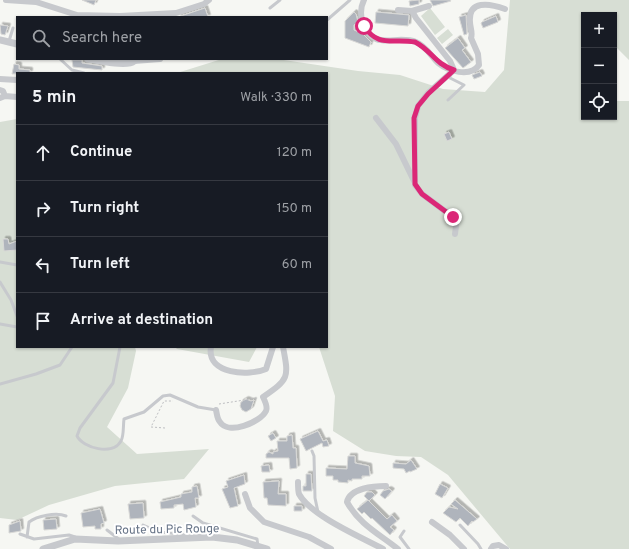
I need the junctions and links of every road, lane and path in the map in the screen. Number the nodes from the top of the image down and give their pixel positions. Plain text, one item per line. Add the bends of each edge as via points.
1 (6, 0) edge
2 (209, 0) edge
3 (280, 0) edge
4 (350, 0) edge
5 (364, 0) edge
6 (429, 6) dead end
7 (270, 8) dead end
8 (505, 9) dead end
9 (398, 10) dead end
10 (412, 11) junction
11 (328, 19) edge
12 (13, 28) dead end
13 (0, 40) edge
14 (9, 41) junction
15 (16, 44) edge
16 (61, 60) edge
17 (96, 60) edge
18 (134, 60) edge
19 (147, 60) edge
20 (452, 71) junction
21 (80, 72) edge
22 (0, 79) edge
23 (16, 80) edge
24 (0, 90) edge
25 (2, 97) edge
26 (16, 97) edge
27 (448, 100) dead end
28 (376, 118) dead end
29 (415, 184) junction
30 (455, 234) dead end
31 (0, 262) edge
32 (16, 265) edge
33 (0, 282) edge
34 (16, 313) edge
35 (0, 324) edge
36 (16, 327) edge
37 (71, 348) edge
38 (120, 348) edge
39 (211, 348) edge
40 (273, 348) edge
41 (283, 348) edge
42 (0, 384) edge
43 (263, 396) junction
44 (181, 400) junction
45 (215, 407) junction
46 (165, 428) dead end
47 (312, 451) dead end
48 (298, 482) dead end
49 (386, 486) dead end
50 (245, 494) dead end
51 (318, 512) junction
52 (66, 516) dead end
53 (193, 516) dead end
54 (432, 522) dead end
55 (143, 524) dead end
56 (460, 525) dead end
57 (107, 530) dead end
58 (404, 530) dead end
59 (20, 534) dead end
60 (27, 537) junction
61 (190, 538) junction
62 (75, 539) junction
63 (121, 541) junction
64 (258, 546) junction
65 (43, 549) edge
66 (267, 549) edge
67 (331, 549) edge
68 (383, 549) edge
69 (398, 549) edge
70 (409, 549) edge
71 (464, 549) edge
72 (481, 549) edge
73 (491, 549) edge
74 (506, 549) edge

1 - 2 street via 36,2 77,15 120,16 176,13
3 - 7 lane
4 - 11 lane
5 - 20 street via 361,6 361,19 373,38 420,44 444,67
6 - 10 street
8 - 20 street via 486,2 474,6 470,14 471,38 478,54 479,65 468,72
9 - 10 street
10 - 20 street via 450,61
12 - 14 lane
13 - 14 street
14 - 15 street
16 - 21 lane via 72,70
17 - 18 street via 120,63 131,63
18 - 19 street
20 - 27 lane via 450,78 464,85
20 - 29 street via 418,106 414,118
22 - 23 street
24 - 25 street via 3,91
25 - 26 street
28 - 29 street via 396,144
29 - 30 street via 422,194 453,217
31 - 32 lane
33 - 34 lane
35 - 36 lane
37 - 42 lane via 60,365
38 - 44 lane via 114,383 80,428 77,436 80,442 94,448 111,448 118,445 121,440 124,419 144,412 163,396 170,395
39 - 40 street via 215,363 224,370 256,373 266,369
41 - 43 street via 286,366 283,383
43 - 45 path
43 - 45 street via 266,411 253,422 233,429 220,423
44 - 45 lane via 198,407
44 - 46 path via 164,402 151,427
47 - 51 lane via 315,461 315,498
48 - 51 street via 299,493
49 - 69 street via 365,488 351,495 348,502 364,525
50 - 67 street via 250,508 264,522 309,537
51 - 68 street via 334,524
52 - 60 lane via 58,514 35,518 28,522
53 - 64 lane via 203,523 254,538 258,541
54 - 71 street
55 - 61 lane via 159,532 181,534
56 - 72 lane
57 - 63 lane
58 - 70 lane via 400,537
59 - 60 lane
60 - 62 lane via 69,535
61 - 63 street, Route du Pic Rouge
61 - 64 street, Route du Pic Rouge via 228,539
62 - 63 street, Route du Pic Rouge
62 - 65 street, Route du Pic Rouge
64 - 66 street, Route du Pic Rouge
73 - 74 street via 500,545

